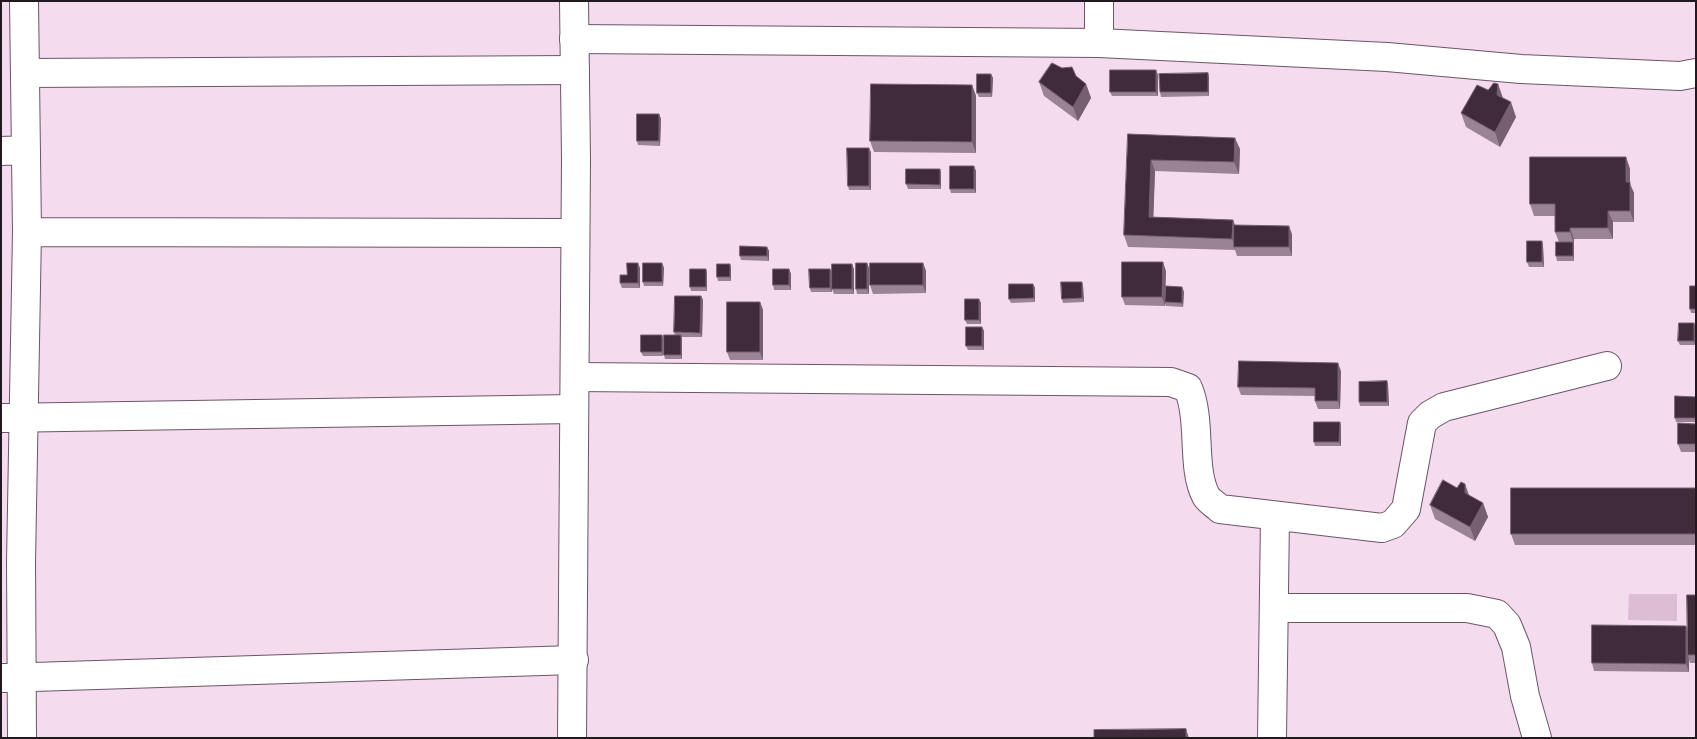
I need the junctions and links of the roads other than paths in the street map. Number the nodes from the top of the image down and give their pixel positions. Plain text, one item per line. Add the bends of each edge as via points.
1 (24, 1) edge
2 (574, 1) edge
3 (1099, 1) edge
4 (574, 39) junction
5 (1099, 43) junction
6 (574, 70) junction
7 (25, 73) junction
8 (1696, 73) edge
9 (14, 150) edge
10 (27, 232) junction
11 (574, 232) junction
12 (1607, 366) dead end
13 (575, 377) junction
14 (574, 409) junction
15 (12, 418) edge
16 (1275, 517) junction
17 (11, 562) edge
18 (1274, 608) junction
19 (574, 660) junction
20 (12, 678) edge
21 (22, 738) edge
22 (572, 738) edge
23 (1272, 738) edge
24 (1537, 738) edge

1 - 7 street
2 - 4 street
3 - 5 street
4 - 5 street
4 - 6 street
5 - 8 street via 1387,57 1521,69 1680,76
6 - 7 street
6 - 11 street
7 - 9 street
9 - 10 street
10 - 11 street
10 - 15 street
11 - 13 street
12 - 16 street via 1444,407 1430,415 1422,423 1406,509 1393,524 1382,528
13 - 14 street
13 - 16 street via 1171,382 1188,388 1195,404 1201,479 1207,497 1220,509
14 - 15 street
14 - 19 street
15 - 17 street
16 - 18 street
17 - 20 street
18 - 23 street
18 - 24 street via 1467,608 1498,614 1507,625 1516,647 1524,696
19 - 20 street
19 - 22 street
20 - 21 street

